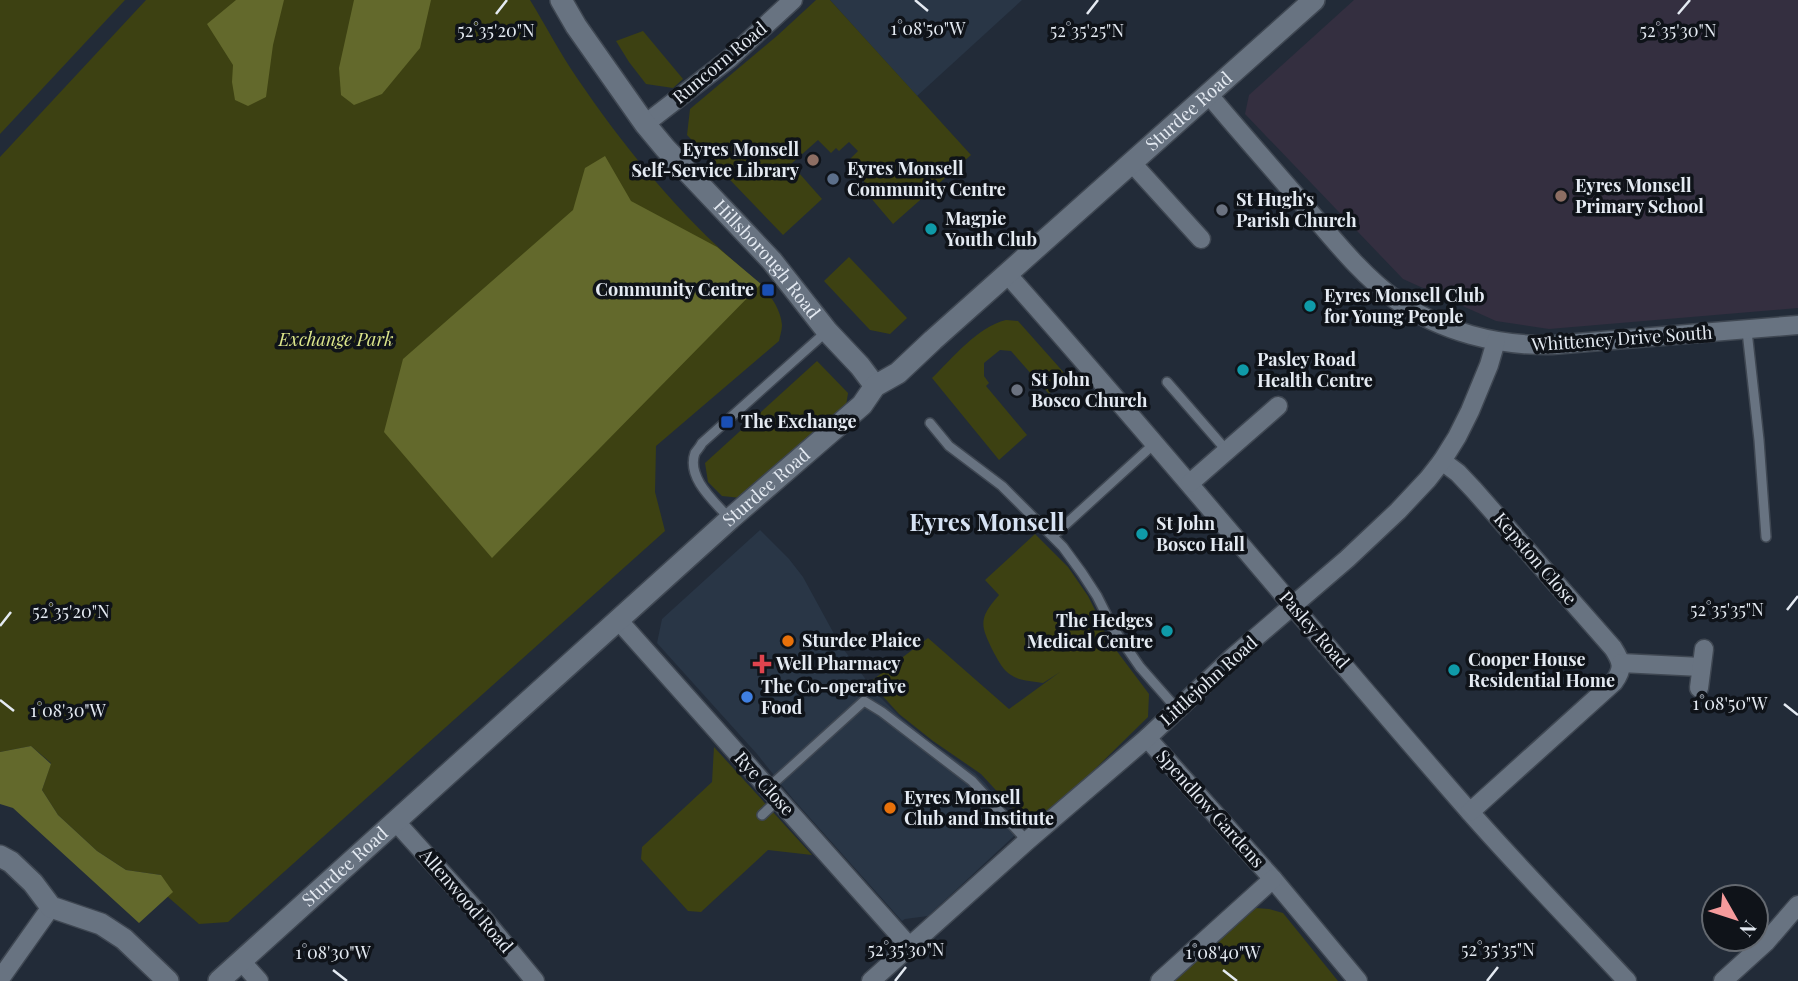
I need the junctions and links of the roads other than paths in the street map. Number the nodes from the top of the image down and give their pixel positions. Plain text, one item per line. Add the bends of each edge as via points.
1 (561, 0) edge
2 (793, 0) edge
3 (1314, 0) edge
4 (1209, 95) junction
5 (645, 124) junction
6 (1132, 163) junction
7 (1202, 239) dead end
8 (1007, 274) junction
9 (1798, 325) edge
10 (827, 331) junction
11 (1747, 331) junction
12 (1496, 341) junction
13 (1167, 382) dead end
14 (875, 386) junction
15 (1278, 406) dead end
16 (930, 423) dead end
17 (1155, 443) junction
18 (1227, 451) junction
19 (1442, 461) junction
20 (1190, 483) junction
21 (730, 519) junction
22 (1053, 536) junction
23 (1766, 537) dead end
24 (1293, 606) junction
25 (619, 621) junction
26 (1621, 663) junction
27 (1699, 688) dead end
28 (1177, 709) junction
29 (1147, 738) junction
30 (773, 794) junction
31 (1470, 813) junction
32 (762, 815) dead end
33 (396, 822) junction
34 (1027, 841) junction
35 (5, 862) edge
36 (1273, 879) junction
37 (1798, 905) edge
38 (51, 907) junction
39 (910, 947) junction
40 (241, 961) junction
41 (0, 979) edge
42 (168, 981) edge
43 (219, 981) edge
44 (259, 981) edge
45 (535, 981) edge
46 (871, 981) edge
47 (1160, 981) edge
48 (1358, 981) edge
49 (1627, 981) edge
50 (1723, 981) edge

1 - 5 street, Hillsborough Road
2 - 5 street, Runcorn Road via 729,59
3 - 4 street, Sturdee Road
4 - 6 street, Sturdee Road
4 - 12 street, Whitteney Drive South via 1344,251 1395,299 1448,327
5 - 10 street, Hillsborough Road via 772,261
6 - 7 street
6 - 8 street, Sturdee Road
8 - 14 street, Sturdee Road via 898,373
8 - 17 street, Pasley Road
9 - 11 street, Whitteney Drive South
10 - 14 street, Hillsborough Road
10 - 21 lane via 695,453 696,477
11 - 12 street, Whitteney Drive South via 1552,345
11 - 23 lane
12 - 19 street, Littlejohn Road via 1470,411
13 - 18 lane
14 - 21 street, Sturdee Road via 862,405
15 - 18 street
16 - 22 lane via 949,446 1002,486
17 - 20 street, Pasley Road
17 - 22 lane
18 - 20 street
19 - 24 street, Littlejohn Road via 1398,511
19 - 26 street, Kepston Close via 1474,490 1613,648
20 - 24 street, Pasley Road
21 - 25 street, Sturdee Road
22 - 28 lane via 1082,573 1140,667
24 - 28 street, Littlejohn Road
24 - 31 street, Pasley Road
25 - 30 street, Rye Close
25 - 33 street, Sturdee Road
26 - 27 street via 1703,658
26 - 31 street via 1614,682
28 - 29 street, Littlejohn Road
29 - 34 street, Littlejohn Road
29 - 36 street, Spendlow Gardens
30 - 32 lane
30 - 34 lane via 864,701 972,781
30 - 39 street, Rye Close
31 - 49 street, Pasley Road
33 - 40 street, Sturdee Road
33 - 45 street, Allenwood Road
34 - 39 street, Littlejohn Road
35 - 38 street via 33,883
36 - 47 street, Spendlow Gardens
36 - 48 street, Spendlow Gardens
37 - 50 street
38 - 41 street
38 - 42 street via 101,925 124,939
39 - 46 street, Littlejohn Road
40 - 43 street, Sturdee Road
40 - 44 street

